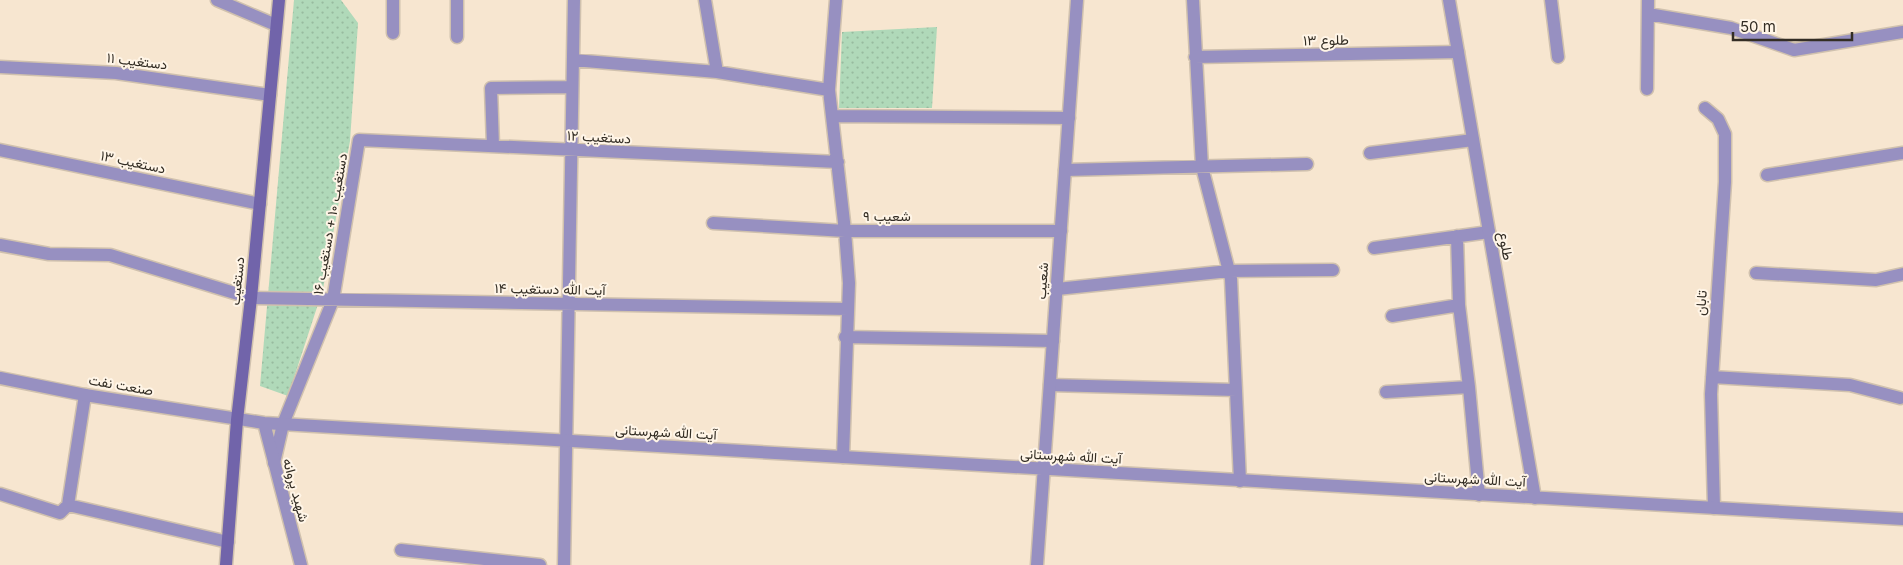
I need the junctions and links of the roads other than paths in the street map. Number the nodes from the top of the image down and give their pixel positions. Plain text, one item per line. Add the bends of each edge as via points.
1 (217, 0) edge
2 (279, 0) edge
3 (393, 0) edge
4 (457, 0) edge
5 (574, 0) edge
6 (706, 0) edge
7 (836, 0) edge
8 (1077, 0) edge
9 (1192, 0) edge
10 (1449, 0) edge
11 (1551, 0) edge
12 (1648, 0) edge
13 (1648, 14) junction
14 (276, 25) junction
15 (393, 32) dead end
16 (1903, 32) edge
17 (457, 37) dead end
18 (1458, 52) junction
19 (1195, 57) junction
20 (1558, 57) dead end
21 (573, 60) junction
22 (0, 67) edge
23 (717, 72) junction
24 (572, 87) junction
25 (1647, 89) dead end
26 (830, 90) junction
27 (270, 95) junction
28 (1705, 108) dead end
29 (832, 116) junction
30 (1069, 118) junction
31 (359, 140) joint
32 (1473, 140) junction
33 (493, 146) junction
34 (0, 150) edge
35 (571, 151) junction
36 (1370, 152) dead end
37 (1903, 153) edge
38 (838, 162) junction
39 (1307, 164) dead end
40 (1202, 167) junction
41 (1065, 170) junction
42 (1767, 175) dead end
43 (260, 204) junction
44 (712, 223) dead end
45 (846, 231) junction
46 (1061, 232) junction
47 (1489, 232) junction
48 (1457, 236) junction
49 (0, 245) edge
50 (1374, 248) dead end
51 (1333, 270) dead end
52 (1229, 272) junction
53 (1756, 273) dead end
54 (1903, 274) edge
55 (1057, 289) junction
56 (251, 298) junction
57 (333, 300) junction
58 (569, 304) junction
59 (1458, 305) junction
60 (848, 309) junction
61 (1392, 316) dead end
62 (845, 337) junction
63 (1053, 341) junction
64 (1712, 377) junction
65 (0, 378) edge
66 (1050, 385) junction
67 (1469, 387) junction
68 (1236, 390) junction
69 (1386, 392) dead end
70 (85, 395) junction
71 (1900, 398) dead end
72 (237, 420) junction
73 (264, 423) junction
74 (283, 424) junction
75 (566, 441) junction
76 (843, 457) junction
77 (274, 463) junction
78 (1044, 469) junction
79 (1240, 481) junction
80 (0, 494) edge
81 (1479, 495) junction
82 (1535, 498) junction
83 (68, 505) junction
84 (1714, 508) junction
85 (1903, 520) edge
86 (228, 542) junction
87 (401, 550) dead end
88 (226, 565) edge
89 (301, 565) edge
90 (540, 565) edge
91 (564, 565) edge
92 (1037, 565) edge

1 - 14 street
2 - 14 main road, دستغیب
3 - 15 street
4 - 17 street
5 - 21 street
6 - 23 street
7 - 26 street
8 - 30 street, شعیب
9 - 19 street
10 - 18 street, طلوع
11 - 20 street
12 - 13 street
13 - 16 street via 1731,28 1794,50
13 - 25 street
14 - 27 main road, دستغیب
18 - 19 street, طلوع ۱۳
18 - 32 street, طلوع
19 - 40 street
21 - 23 street
21 - 24 street
22 - 27 street, دستغیب ۱۱ via 116,72
23 - 26 street
24 - 33 street via 491,88
24 - 35 street
26 - 29 street
27 - 43 main road, دستغیب
28 - 64 street, تابان via 1718,119 1724,134
29 - 30 street
29 - 38 street
30 - 41 street, شعیب
31 - 33 street, دستغیب ۱۲
31 - 57 street, دستغیب ۱۰ + دستغیب ۱۶
32 - 36 street
32 - 47 street, طلوع
33 - 35 street, دستغیب ۱۲
34 - 43 street, دستغیب ۱۳
35 - 38 street, دستغیب ۱۲
35 - 58 street
37 - 42 street
38 - 45 street
39 - 40 street
40 - 41 street
40 - 52 street
41 - 46 street, شعیب
43 - 56 main road, دستغیب
44 - 45 street, شعیب ۹
45 - 46 street, شعیب ۹
45 - 60 street
46 - 55 street, شعیب
47 - 48 street
47 - 82 street, طلوع
48 - 50 street
48 - 59 street
49 - 56 street, آیت الله دستغیب ۱۴ via 48,254 110,255
51 - 52 street
52 - 55 street
52 - 68 street
53 - 54 street via 1876,280
55 - 63 street, شعیب
56 - 57 street, آیت الله دستغیب ۱۴
56 - 72 main road, دستغیب
57 - 58 street, آیت الله دستغیب ۱۴
57 - 74 street, دستغیب ۱۰ + دستغیب ۱۶
58 - 60 street, آیت الله دستغیب ۱۴
58 - 75 street
59 - 61 street
59 - 67 street
60 - 62 street
62 - 63 street
62 - 76 street
63 - 66 street, شعیب
64 - 71 street via 1850,385
64 - 84 street, تابان
65 - 70 street, صنعت نفت
66 - 68 street
66 - 78 street, شعیب
67 - 69 street
67 - 81 street
68 - 79 street
70 - 72 street, صنعت نفت
70 - 83 street
72 - 73 street, آیت الله شهرستانی
72 - 86 main road, دستغیب
73 - 74 street, آیت الله شهرستانی
73 - 77 street, شهید پروانه
74 - 75 street, آیت الله شهرستانی
74 - 77 street, دستغیب ۱۰ + دستغیب ۱۶
75 - 76 street, آیت الله شهرستانی
75 - 91 street
76 - 78 street, آیت الله شهرستانی
77 - 89 street, شهید پروانه
78 - 79 street, آیت الله شهرستانی
78 - 92 street, شعیب
79 - 81 street, آیت الله شهرستانی
80 - 83 street via 60,513
81 - 82 street, آیت الله شهرستانی
82 - 84 street, آیت الله شهرستانی
83 - 86 street
84 - 85 street, آیت الله شهرستانی
86 - 88 main road, دستغیب
87 - 90 street

